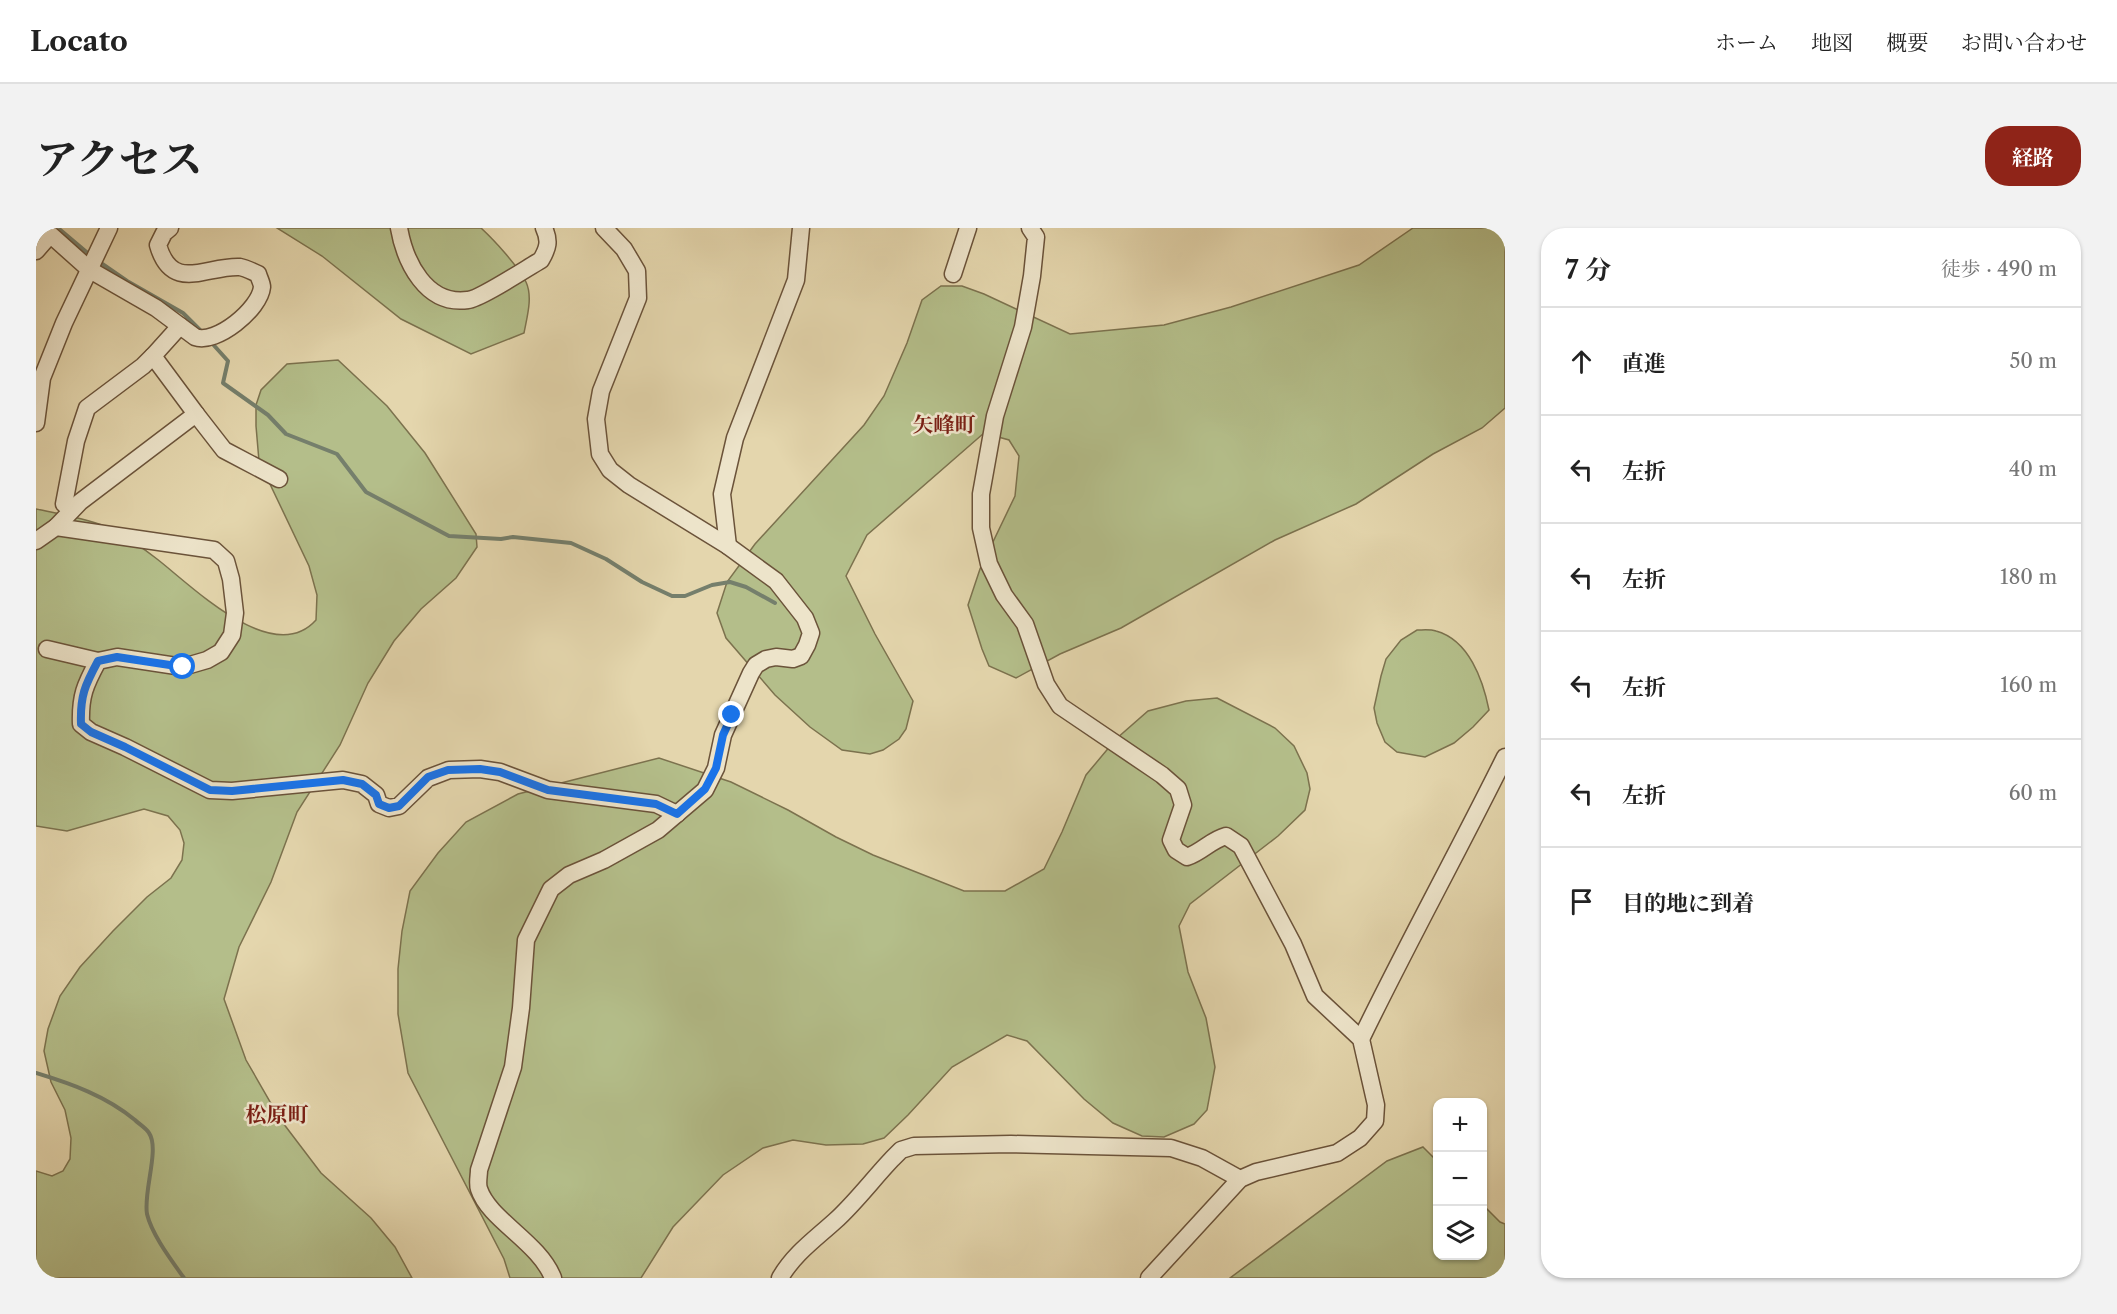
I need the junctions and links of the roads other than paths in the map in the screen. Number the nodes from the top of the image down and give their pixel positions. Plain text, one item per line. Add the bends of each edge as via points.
1 (109, 228) edge
2 (170, 228) edge
3 (399, 228) edge
4 (544, 228) edge
5 (604, 228) edge
6 (801, 228) edge
7 (812, 228) edge
8 (968, 228) edge
9 (1030, 228) edge
10 (49, 231) edge
11 (36, 251) edge
12 (93, 262) junction
13 (798, 264) junction
14 (953, 274) dead end
15 (180, 326) junction
16 (153, 356) junction
17 (39, 382) edge
18 (196, 414) junction
19 (36, 423) edge
20 (279, 479) dead end
21 (64, 504) dead end
22 (56, 527) junction
23 (36, 541) edge
24 (728, 546) junction
25 (47, 649) dead end
26 (98, 661) junction
27 (1505, 757) edge
28 (677, 814) junction
29 (1361, 1039) junction
30 (1240, 1179) junction
31 (553, 1278) edge
32 (780, 1278) edge
33 (1149, 1278) edge

1 - 12 street
2 - 15 street via 158,245 162,258 173,268 186,275 242,267 258,274 262,286 257,301 237,323 208,337
3 - 4 street via 414,272 432,292 448,300 470,300 541,260 549,238
5 - 24 street via 624,249 637,271 638,298 601,391 596,419 600,454 610,470 629,485
6 - 13 street
7 - 13 street via 811,245
8 - 14 street
9 - 29 street via 1036,237 1023,327 995,416 981,494 981,528 989,564 1024,624 1046,684 1060,706 1178,789 1183,805 1171,840 1176,850 1187,856 1197,854 1216,838 1226,836 1242,846 1315,996
10 - 11 street
10 - 12 street
12 - 15 street
12 - 17 street
13 - 24 street via 796,280 735,438 722,494
15 - 16 street
16 - 18 street
16 - 21 street via 87,408 80,456
17 - 19 street
18 - 20 street via 224,450
18 - 22 street via 80,502
22 - 23 street
22 - 26 street via 214,550 226,561 236,613 232,635 221,652 183,667 117,657
24 - 28 street via 776,581 805,618 810,633 801,656 766,659 756,665 723,735 716,768 705,789
25 - 26 street
26 - 28 street via 80,702 81,724 210,790 343,780 362,784 376,795 379,804 389,808 399,806 428,777 448,770 480,769 500,772 548,790 656,804
27 - 29 street
28 - 31 street via 658,830 569,875 551,889 526,940 513,1067 479,1170 479,1188 488,1204 535,1250
29 - 30 street via 1376,1105 1375,1121 1360,1138 1337,1153
30 - 32 street via 1202,1158 1171,1148 914,1146 901,1150 836,1220 805,1246
30 - 33 street

